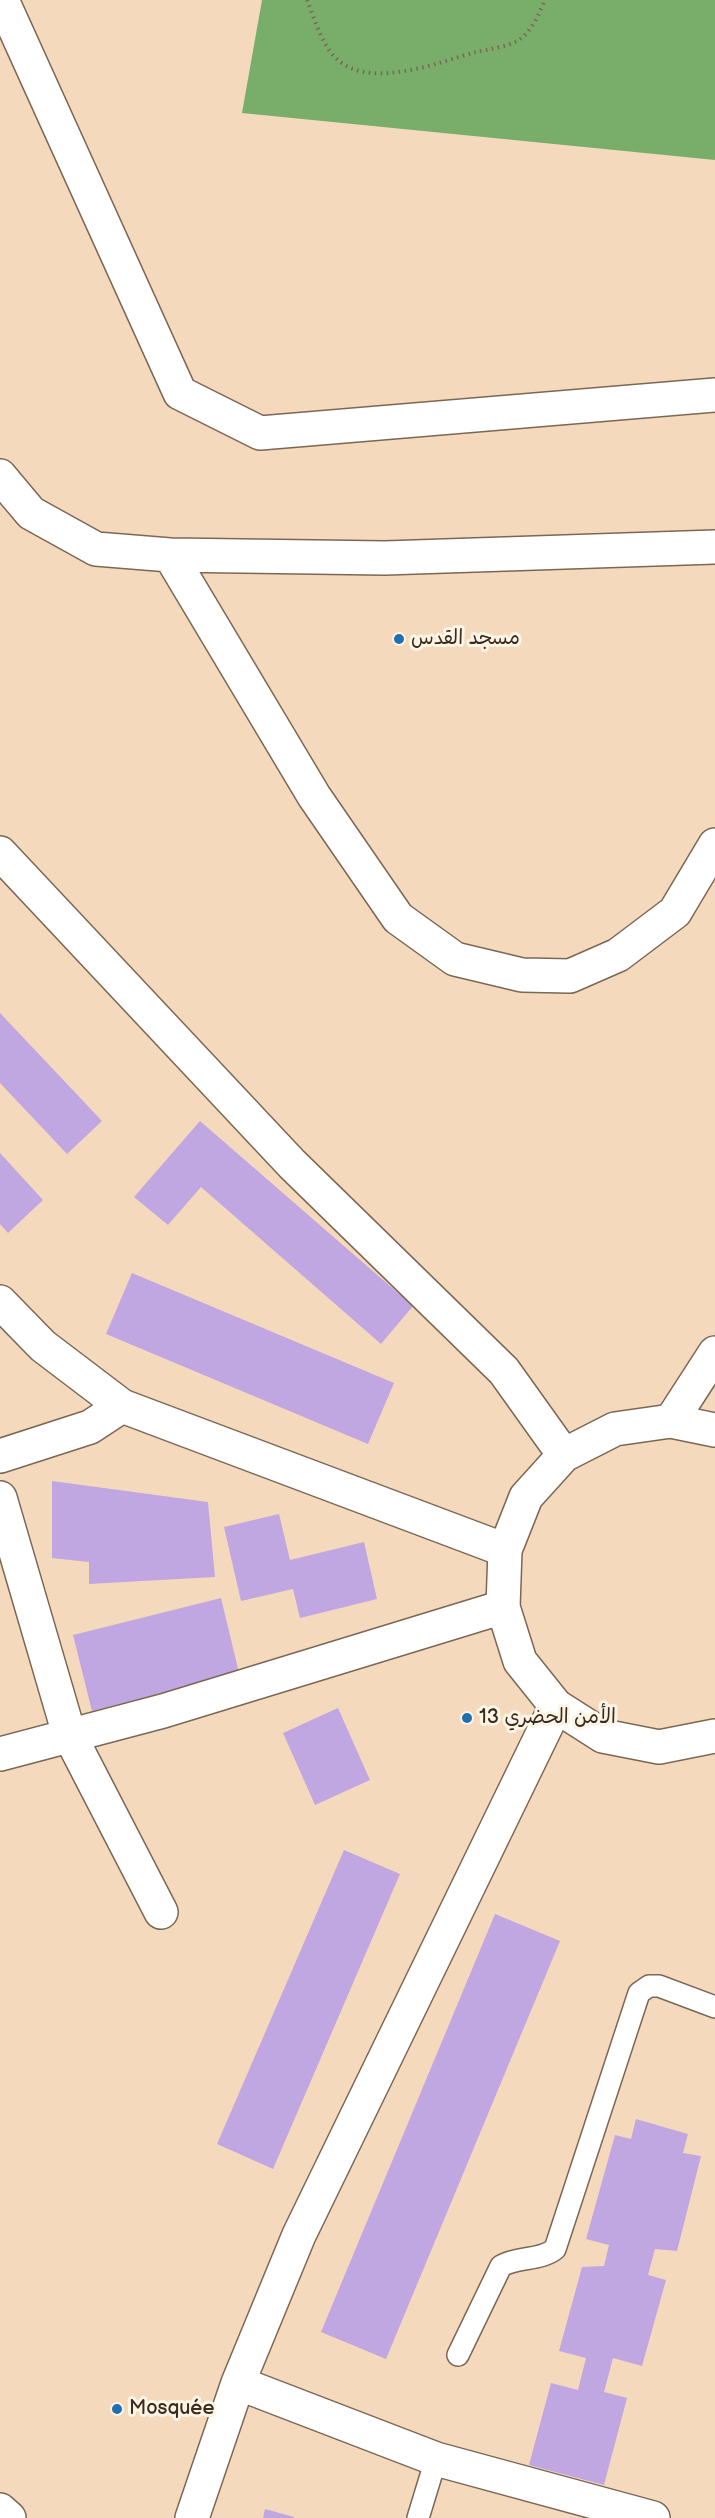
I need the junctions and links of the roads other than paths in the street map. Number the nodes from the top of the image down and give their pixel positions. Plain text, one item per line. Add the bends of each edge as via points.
1 (2, 0) edge
2 (715, 395) edge
3 (0, 476) edge
4 (715, 547) edge
5 (170, 555) junction
6 (715, 845) edge
7 (0, 853) edge
8 (0, 1302) edge
9 (715, 1353) edge
10 (122, 1406) junction
11 (671, 1420) junction
12 (715, 1430) edge
13 (564, 1455) junction
14 (0, 1456) edge
15 (0, 1498) edge
16 (505, 1550) junction
17 (503, 1607) junction
18 (556, 1706) junction
19 (69, 1734) junction
20 (715, 1736) edge
21 (0, 1754) edge
22 (161, 1912) dead end
23 (715, 2007) edge
24 (458, 2355) dead end
25 (238, 2383) junction
26 (436, 2459) junction
27 (0, 2510) edge
28 (9, 2518) edge
29 (192, 2518) edge
30 (418, 2518) edge
31 (653, 2518) edge

1 - 2 street via 180,393 260,433
3 - 5 street via 31,513 96,549
4 - 5 street via 385,558
5 - 6 street via 314,796 398,918 455,959 522,975 570,976 618,955 675,912
7 - 13 street via 292,1164 504,1371
8 - 10 street via 43,1346
9 - 11 street
10 - 14 street via 90,1427
10 - 16 street
11 - 12 street
11 - 13 street via 615,1429
13 - 16 street via 526,1497
15 - 19 street
16 - 17 street
17 - 18 street via 520,1661
17 - 19 street via 163,1711
18 - 20 street via 603,1736 659,1747
18 - 25 street via 299,2235
19 - 21 street
19 - 22 street
23 - 24 lane via 659,1986 639,1992 555,2249 547,2255 512,2260 501,2266
25 - 26 street
25 - 29 street
26 - 30 lane
26 - 31 street
27 - 28 street

